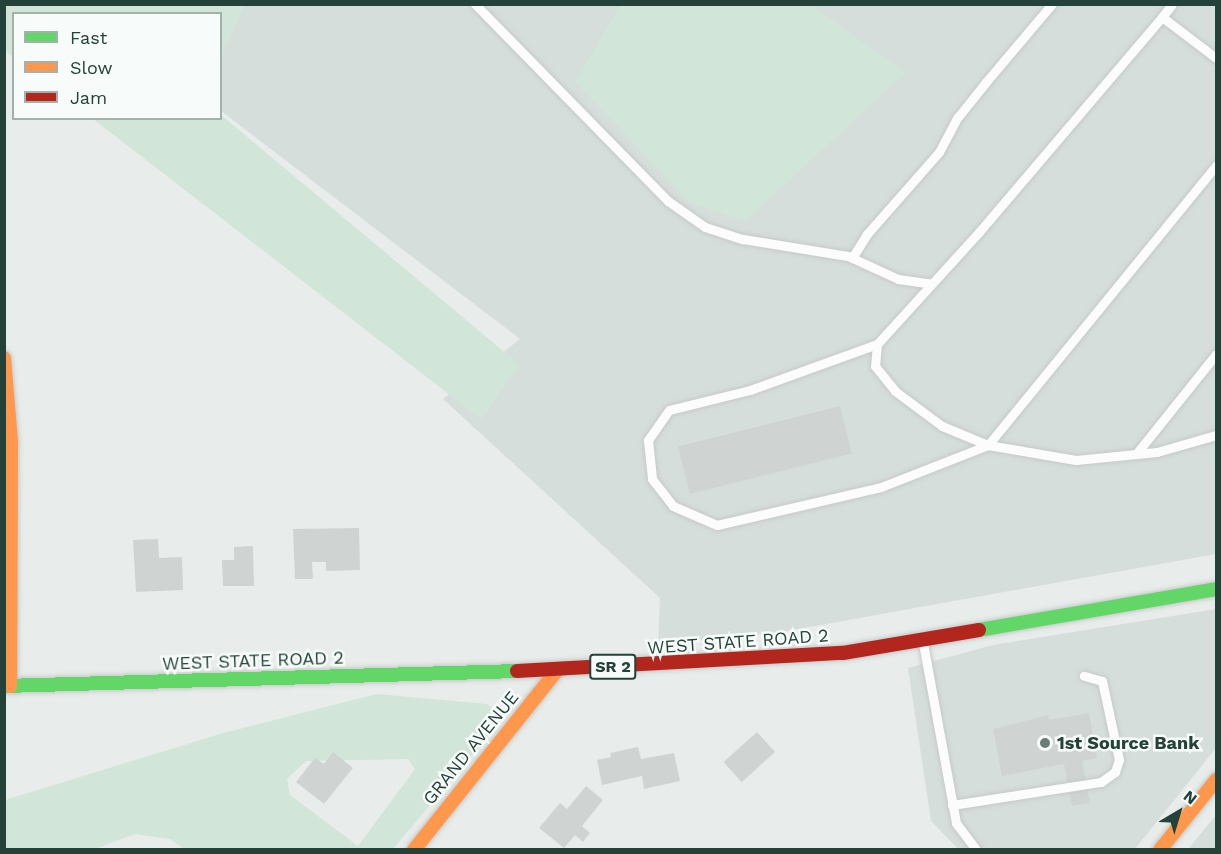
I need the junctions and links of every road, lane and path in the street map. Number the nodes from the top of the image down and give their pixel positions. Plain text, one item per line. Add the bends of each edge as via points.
1 (475, 4) edge
2 (1052, 4) edge
3 (1172, 4) edge
4 (1162, 17) junction
5 (1216, 58) edge
6 (1216, 165) edge
7 (852, 258) junction
8 (932, 284) junction
9 (878, 344) junction
10 (1216, 354) edge
11 (4, 358) edge
12 (1216, 435) edge
13 (988, 445) junction
14 (1136, 454) junction
15 (1216, 589) edge
16 (923, 641) junction
17 (557, 670) junction
18 (1084, 676) dead end
19 (7, 686) edge
20 (1216, 780) edge
21 (952, 804) junction
22 (414, 849) edge
23 (976, 849) edge
24 (1160, 849) edge

1 - 7 lane via 668,201 705,227
2 - 7 lane via 979,90 958,117 939,152 867,234
3 - 4 lane
4 - 5 lane
4 - 8 lane
6 - 13 lane
7 - 8 lane via 898,279
8 - 9 lane
9 - 13 lane via 875,366 895,391 942,426
9 - 13 lane via 750,390 669,410 648,440 652,479 673,506 717,525 881,487
10 - 14 lane
11 - 19 main road via 12,464
12 - 14 lane
13 - 14 lane via 1076,460
15 - 16 main road, WEST STATE ROAD 2 / SR 2
16 - 17 main road, WEST STATE ROAD 2 / SR 2 via 810,656
16 - 21 lane
17 - 19 main road, WEST STATE ROAD 2 / SR 2
17 - 22 main road, GRAND AVENUE
18 - 21 lane via 1102,681 1119,760 1114,772 1101,782
20 - 24 main road
21 - 23 lane via 956,823

